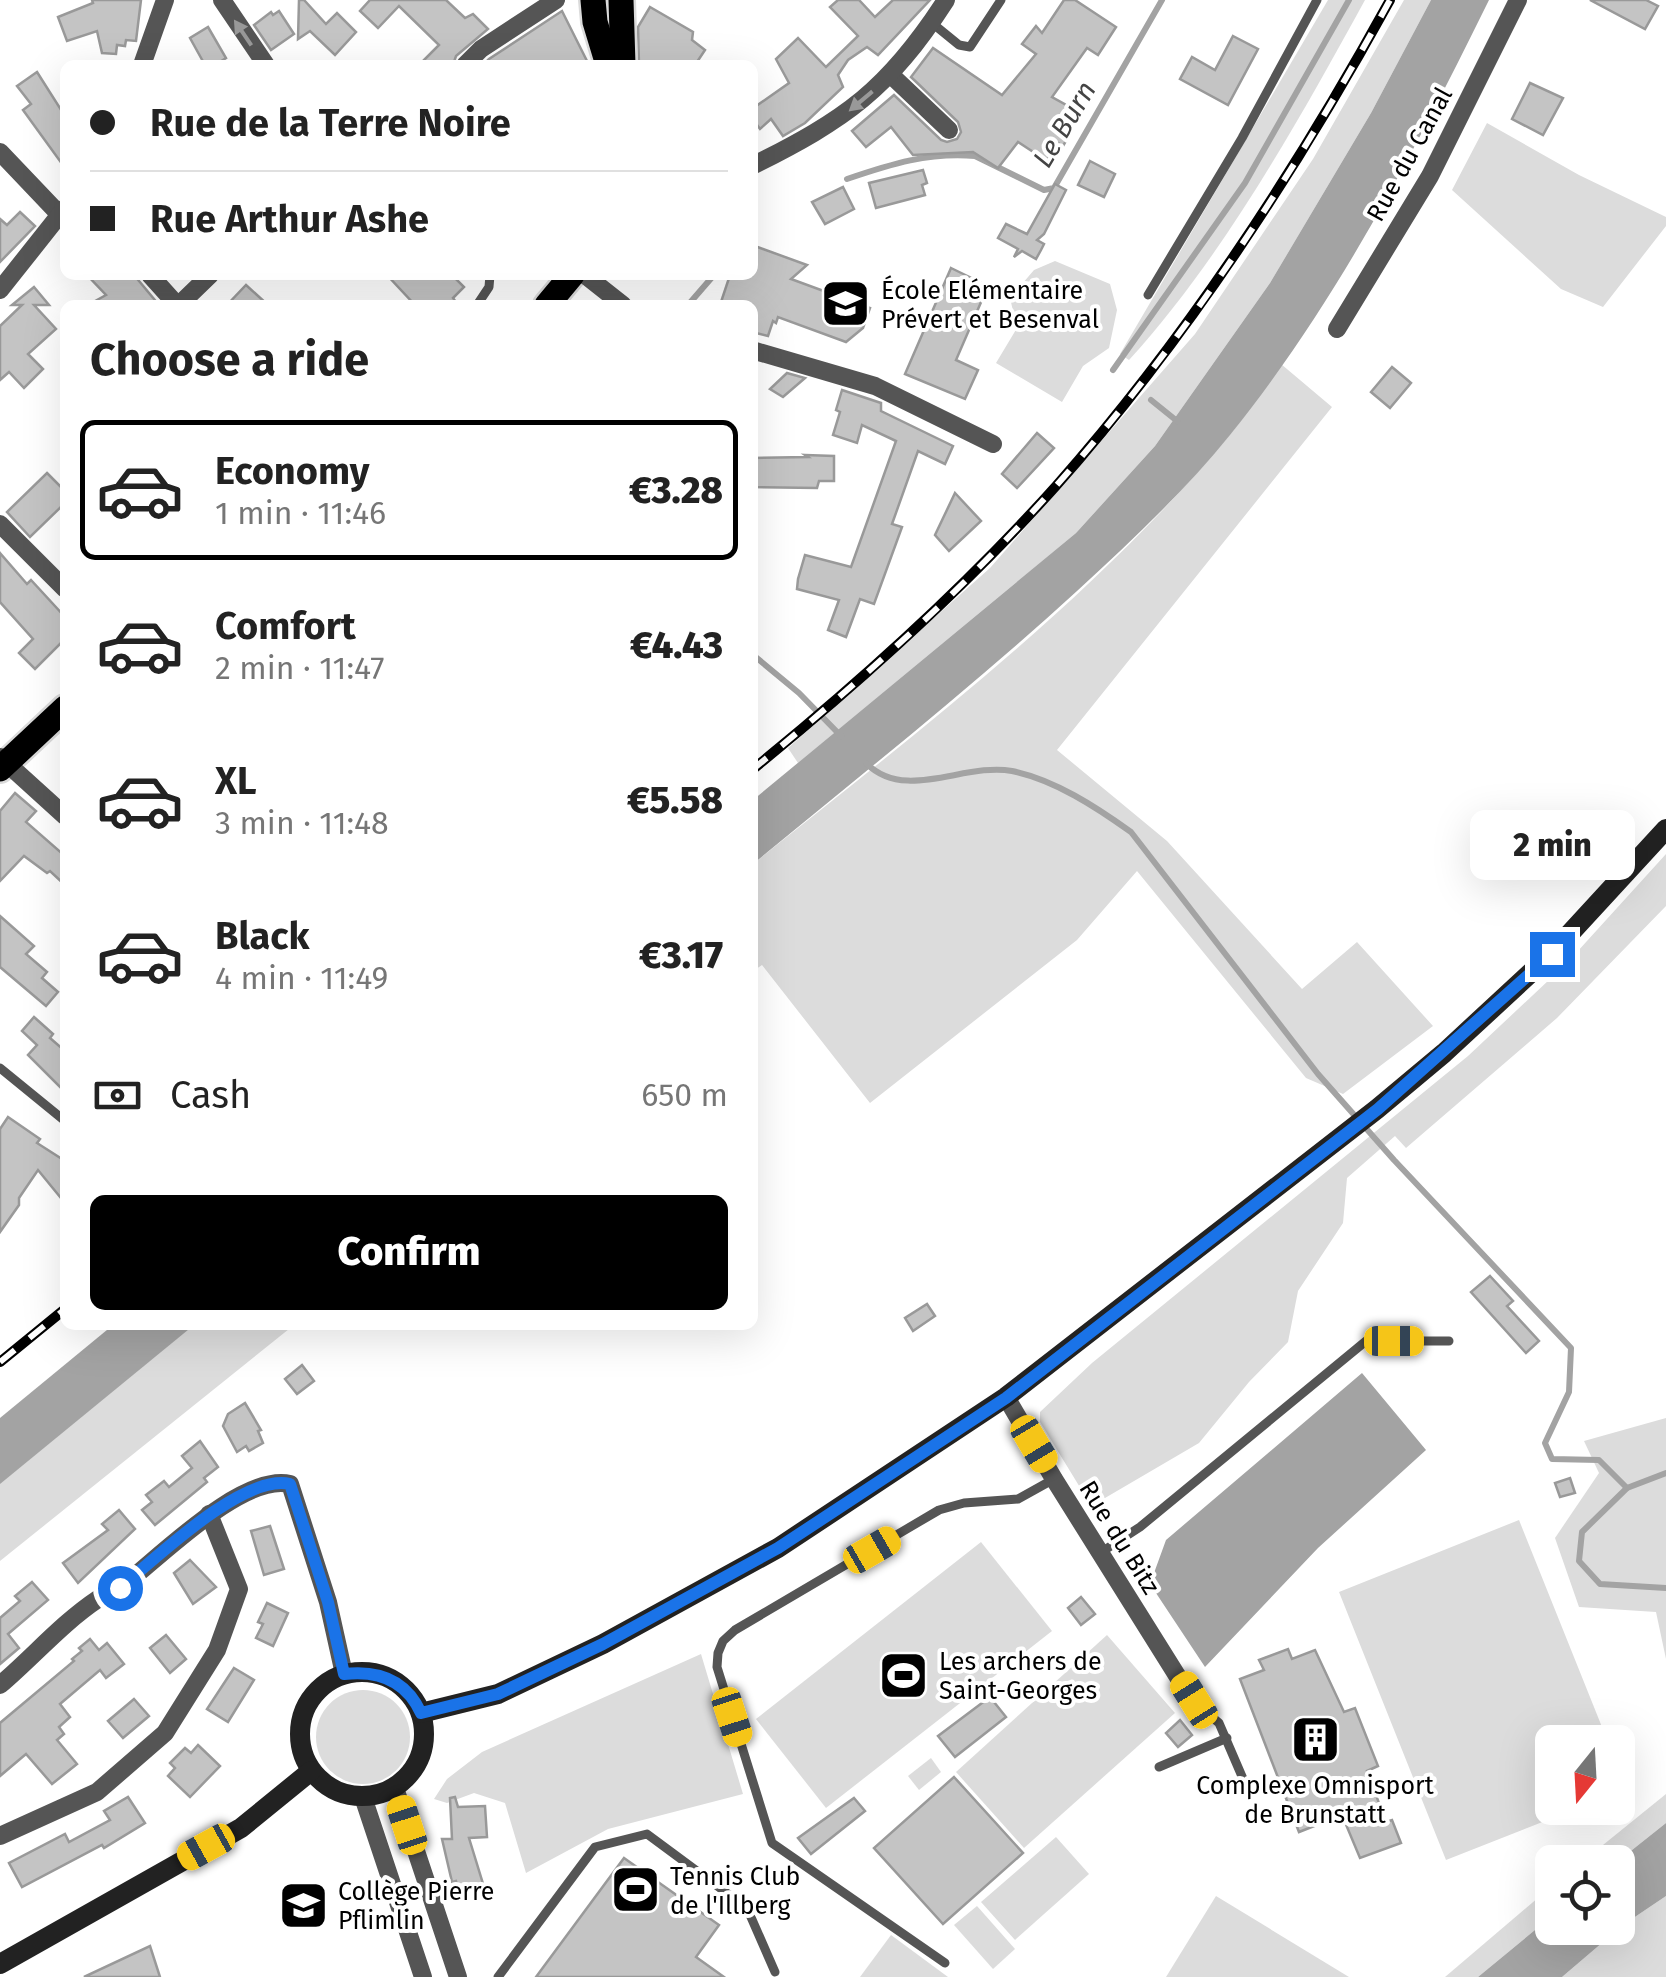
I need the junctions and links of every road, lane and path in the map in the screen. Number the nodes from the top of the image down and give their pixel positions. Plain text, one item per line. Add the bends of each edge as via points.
1 (165, 0) edge
2 (222, 0) edge
3 (556, 0) edge
4 (593, 0) edge
5 (621, 0) edge
6 (946, 0) edge
7 (1001, 0) edge
8 (1317, 0) edge
9 (1518, 0) edge
10 (932, 22) junction
11 (144, 60) edge
12 (263, 60) edge
13 (472, 60) edge
14 (606, 60) edge
15 (623, 60) edge
16 (890, 75) junction
17 (949, 130) dead end
18 (0, 152) edge
19 (758, 163) edge
20 (60, 209) edge
21 (60, 216) edge
22 (155, 280) edge
23 (205, 280) edge
24 (568, 280) edge
25 (590, 280) edge
26 (0, 290) edge
27 (1148, 295) dead end
28 (173, 300) edge
29 (183, 300) edge
30 (551, 300) edge
31 (616, 300) edge
32 (1337, 329) dead end
33 (758, 352) edge
34 (993, 444) dead end
35 (0, 524) edge
36 (60, 584) edge
37 (60, 712) edge
38 (3, 762) edge
39 (60, 812) edge
40 (1666, 828) edge
41 (0, 1068) edge
42 (60, 1116) edge
43 (1449, 1341) dead end
44 (1006, 1398) junction
45 (1054, 1479) junction
46 (210, 1514) junction
47 (1100, 1553) junction
48 (344, 1674) junction
49 (0, 1685) edge
50 (1194, 1700) joint
51 (421, 1713) junction
52 (1227, 1738) junction
53 (1160, 1767) dead end
54 (312, 1771) junction
55 (395, 1788) junction
56 (1247, 1788) dead end
57 (363, 1797) junction
58 (0, 1836) edge
59 (945, 1963) dead end
60 (0, 1964) edge
61 (775, 1972) dead end
62 (423, 1977) edge
63 (458, 1977) edge
64 (498, 1977) edge

1 - 11 street
12 -> 2 street
3 - 13 street
4 - 14 main road
5 - 15 main road
6 - 10 street
7 - 10 lane via 970,47
8 - 27 lane
9 - 32 street, Rue du Canal via 1430,176
10 - 16 street
16 - 17 street
16 -> 19 street via 831,124
18 - 20 street
21 - 26 street
22 - 28 street
23 - 29 street
24 - 30 main road
25 - 31 street
33 - 34 street via 875,386
35 - 36 street
37 - 38 main road
38 - 39 street
40 - 44 main road via 1552,954 1378,1109
41 - 42 lane
43 - 47 lane via 1366,1341
44 - 45 street, Rue du Bitz
44 - 51 main road via 778,1548 603,1644 498,1694
45 - 47 street, Rue du Bitz
45 - 59 lane via 1018,1499 940,1510 735,1630 718,1653 722,1686 772,1843
46 - 48 street via 268,1482 290,1484
46 - 49 street
46 - 58 street via 239,1589 216,1650 165,1733 97,1792
47 - 50 street, Rue du Bitz
48 - 51 main road via 393,1680
48 - 54 main road via 312,1696 301,1720 302,1751
50 - 52 lane
51 - 55 main road via 420,1759
52 - 53 lane
52 - 56 lane
54 - 57 main road via 334,1790
54 - 60 main road via 241,1828
55 - 57 main road
55 - 63 street
57 - 62 street
61 - 64 lane via 747,1908 647,1834 595,1847

